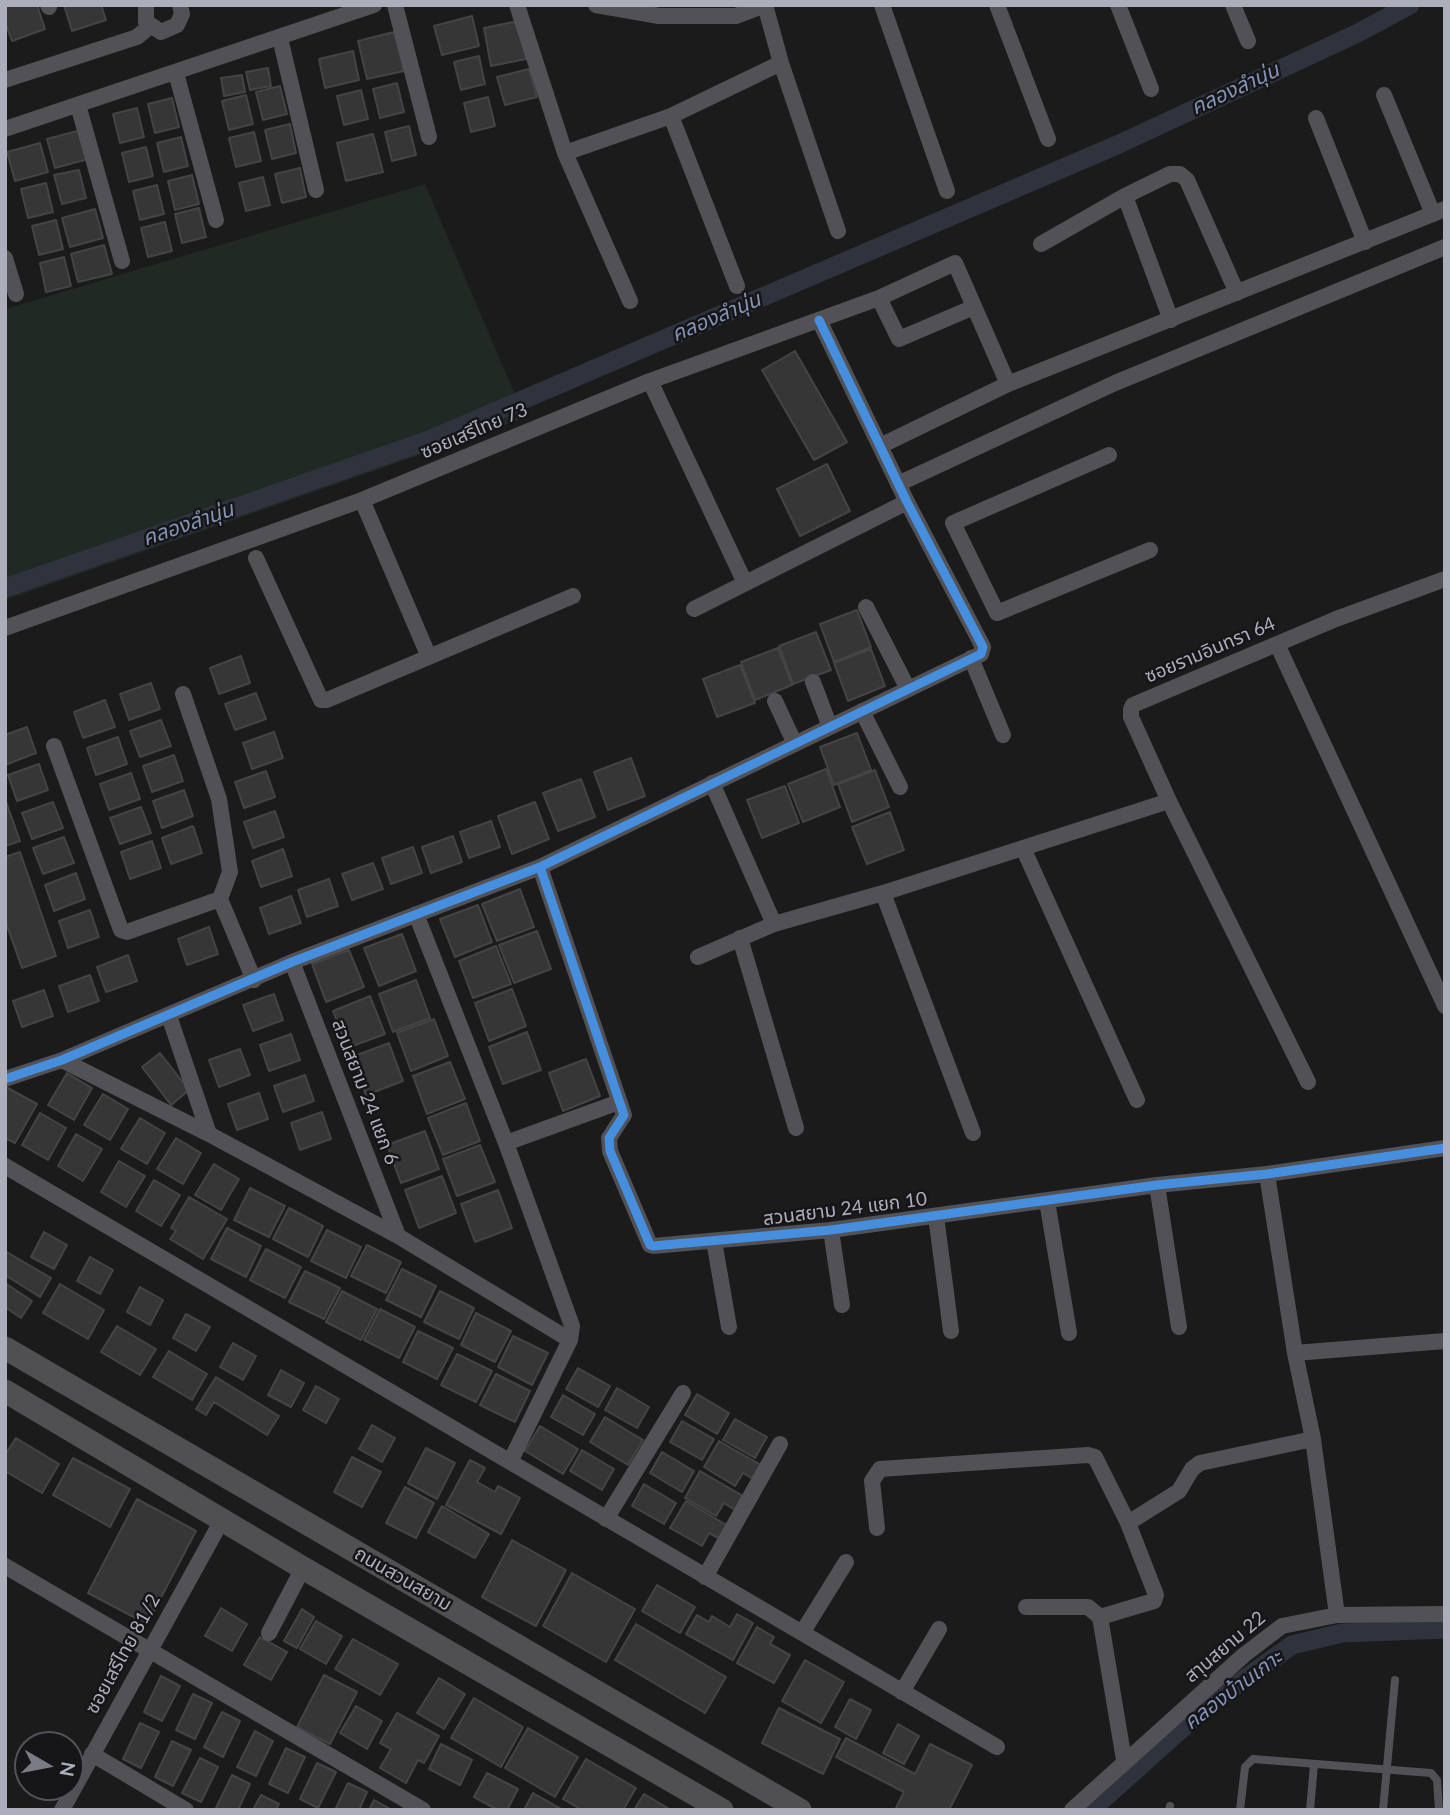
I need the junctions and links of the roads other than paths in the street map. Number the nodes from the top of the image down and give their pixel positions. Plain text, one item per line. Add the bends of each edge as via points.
1 (146, 5) edge
2 (180, 5) edge
3 (374, 5) edge
4 (395, 5) edge
5 (517, 5) edge
6 (596, 5) edge
7 (765, 5) edge
8 (882, 5) edge
9 (997, 5) edge
10 (1118, 5) edge
11 (1233, 5) edge
12 (658, 11) edge
13 (149, 27) junction
14 (280, 38) junction
15 (1248, 41) dead end
16 (781, 63) junction
17 (176, 73) junction
18 (5, 80) edge
19 (1151, 89) dead end
20 (1384, 95) dead end
21 (78, 105) junction
22 (671, 116) junction
23 (1316, 118) dead end
24 (5, 129) edge
25 (429, 137) dead end
26 (1048, 139) dead end
27 (565, 153) junction
28 (316, 190) dead end
29 (947, 191) dead end
30 (1125, 196) junction
31 (1439, 212) edge
32 (216, 220) dead end
33 (838, 231) dead end
34 (1365, 242) junction
35 (1041, 244) dead end
36 (1445, 247) edge
37 (5, 258) edge
38 (122, 261) dead end
39 (737, 286) dead end
40 (1237, 293) junction
41 (16, 294) dead end
42 (879, 298) junction
43 (630, 302) dead end
44 (974, 307) junction
45 (819, 320) junction
46 (1171, 320) junction
47 (650, 380) junction
48 (1008, 384) junction
49 (880, 446) junction
50 (1109, 455) dead end
51 (898, 484) junction
52 (362, 500) junction
53 (907, 502) junction
54 (953, 523) junction
55 (927, 540) junction
56 (1150, 550) dead end
57 (257, 558) dead end
58 (1445, 579) edge
59 (745, 583) junction
60 (573, 596) dead end
61 (866, 607) dead end
62 (694, 609) dead end
63 (5, 628) edge
64 (1277, 644) junction
65 (429, 657) junction
66 (971, 658) junction
67 (813, 682) dead end
68 (908, 689) junction
69 (183, 694) dead end
70 (775, 701) dead end
71 (862, 711) junction
72 (830, 727) junction
73 (1003, 735) dead end
74 (795, 744) junction
75 (54, 746) dead end
76 (712, 783) junction
77 (900, 787) dead end
78 (1169, 801) junction
79 (1024, 848) junction
80 (540, 867) junction
81 (883, 893) junction
82 (220, 899) junction
83 (416, 914) junction
84 (774, 924) junction
85 (740, 939) junction
86 (698, 957) dead end
87 (292, 962) junction
88 (254, 980) junction
89 (1445, 1006) edge
90 (169, 1016) junction
91 (62, 1060) junction
92 (5, 1079) edge
93 (1308, 1082) dead end
94 (1137, 1100) dead end
95 (619, 1102) junction
96 (796, 1128) dead end
97 (973, 1133) dead end
98 (209, 1134) junction
99 (506, 1143) junction
100 (1445, 1148) edge
101 (5, 1166) edge
102 (1267, 1174) junction
103 (1157, 1185) junction
104 (1047, 1201) junction
105 (936, 1216) junction
106 (831, 1230) junction
107 (398, 1236) junction
108 (714, 1241) junction
109 (842, 1306) dead end
110 (729, 1327) dead end
111 (1179, 1327) dead end
112 (951, 1331) dead end
113 (1069, 1333) dead end
114 (570, 1340) junction
115 (1445, 1341) edge
116 (5, 1348) edge
117 (1295, 1353) junction
118 (43, 1370) junction
119 (683, 1393) dead end
120 (15, 1396) edge
121 (1312, 1439) junction
122 (780, 1444) dead end
123 (510, 1462) junction
124 (606, 1519) junction
125 (222, 1520) junction
126 (1128, 1523) junction
127 (877, 1528) dead end
128 (846, 1562) dead end
129 (5, 1566) edge
130 (303, 1568) junction
131 (705, 1577) junction
132 (1026, 1607) dead end
133 (1445, 1614) edge
134 (1337, 1615) junction
135 (1100, 1617) junction
136 (939, 1629) dead end
137 (269, 1633) dead end
138 (802, 1633) junction
139 (150, 1650) junction
140 (1395, 1680) dead end
141 (902, 1692) junction
142 (997, 1747) dead end
143 (92, 1754) junction
144 (1124, 1760) junction
145 (1314, 1764) junction
146 (1387, 1768) junction
147 (712, 1807) edge
148 (62, 1810) edge
149 (186, 1810) edge
150 (423, 1810) edge
151 (800, 1810) edge
152 (1072, 1810) edge
153 (1240, 1810) edge
154 (1310, 1810) edge
155 (1383, 1810) edge
156 (1439, 1810) edge

1 - 13 street
2 - 13 street via 181,20 173,29 161,32
3 - 14 street
4 - 25 street
5 - 27 street
6 - 12 street
7 - 12 street via 736,16
7 - 16 street
8 - 29 street
9 - 26 street
10 - 19 street
11 - 15 street
13 - 18 street via 137,37
14 - 17 street
14 - 28 street
16 - 22 street
16 - 33 street
17 - 21 street
17 - 32 street
20 - 31 street
21 - 24 street
21 - 38 street
22 - 27 street
22 - 39 street
23 - 34 street
27 - 43 street
30 - 35 street
30 - 40 street via 1170,174 1187,180
30 - 46 street
31 - 34 street
34 - 40 street
36 - 51 street via 1115,383
37 - 41 street
40 - 46 street
42 - 44 street via 900,339
42 - 44 street, ซอยเสรีไทย 73 via 955,262
42 - 45 street, ซอยเสรีไทย 73
44 - 48 street
45 - 47 street, ซอยเสรีไทย 73
45 - 49 street
46 - 48 street
47 - 52 street, ซอยเสรีไทย 73
47 - 59 street
48 - 49 street
49 - 51 street
50 - 54 street
51 - 53 street
52 - 63 street, ซอยเสรีไทย 73
52 - 65 street
53 - 55 street
53 - 59 street
54 - 55 street
54 - 56 street via 997,614
55 - 66 street via 984,647
57 - 65 street via 321,700
58 - 64 street, ซอยรามอินทรา 64
59 - 62 street
60 - 65 street
61 - 68 street
64 - 78 street, ซอยรามอินทรา 64 via 1133,705 1131,717
64 - 89 street
66 - 68 street
66 - 73 street
67 - 72 street
68 - 71 street
69 - 82 street via 219,799 230,872
70 - 74 street
71 - 72 street
71 - 77 street
72 - 74 street
74 - 76 street
75 - 82 street via 121,930 127,932
76 - 80 street
76 - 84 street
78 - 79 street
78 - 93 street
79 - 81 street
79 - 94 street
80 - 83 street
80 - 95 street, สวนสยาม 24 แยก 10
81 - 84 street
81 - 97 street
82 - 88 street
83 - 87 street
83 - 99 street
84 - 85 street
85 - 86 street
85 - 96 street
87 - 88 street
87 - 107 street, สวนสยาม 24 แยก 6
88 - 90 street
90 - 91 street
90 - 98 street
91 - 92 street
91 - 98 street
95 - 99 street
95 - 108 street, สวนสยาม 24 แยก 10 via 624,1117 609,1138 610,1150 650,1245
98 - 107 street
99 - 114 street via 572,1326
100 - 102 street, สวนสยาม 24 แยก 10
101 - 123 street
102 - 103 street, สวนสยาม 24 แยก 10
102 - 117 street
103 - 104 street, สวนสยาม 24 แยก 10
103 - 111 street
104 - 105 street, สวนสยาม 24 แยก 10
104 - 113 street
105 - 106 street, สวนสยาม 24 แยก 10
105 - 112 street
106 - 108 street, สวนสยาม 24 แยก 10
106 - 109 street
107 - 114 street
108 - 110 street
114 - 123 street
115 - 117 street
116 - 118 street, ถนนสวนสยาม
117 - 121 street
118 - 120 street
118 - 151 street, ถนนสวนสยาม
119 - 124 street
120 - 125 street, ถนนสวนสยาม
121 - 126 street via 1200,1463 1179,1491
121 - 134 street
122 - 131 street
123 - 124 street
124 - 131 street
125 - 130 street, ถนนสวนสยาม
125 - 139 street, ซอยเสรีไทย 81/2
126 - 127 street via 1098,1462 1088,1455 880,1469 872,1481
126 - 135 street via 1156,1599
128 - 138 street
129 - 139 street
130 - 137 street
130 - 147 street, ถนนสวนสยาม
131 - 138 street
132 - 135 street via 1088,1607
133 - 134 street, สาุนสยาม 22
134 - 144 street, สาุนสยาม 22 via 1282,1626
135 - 144 street
136 - 141 street
138 - 141 street
139 - 143 street, ซอยเสรีไทย 81/2
139 - 150 street
140 - 146 lane
141 - 142 street
143 - 148 street, ซอยเสรีไทย 81/2
143 - 149 street
144 - 152 street, สาุนสยาม 22
145 - 146 lane
145 - 153 lane via 1247,1762
145 - 154 lane
146 - 155 lane
146 - 156 lane via 1435,1775

